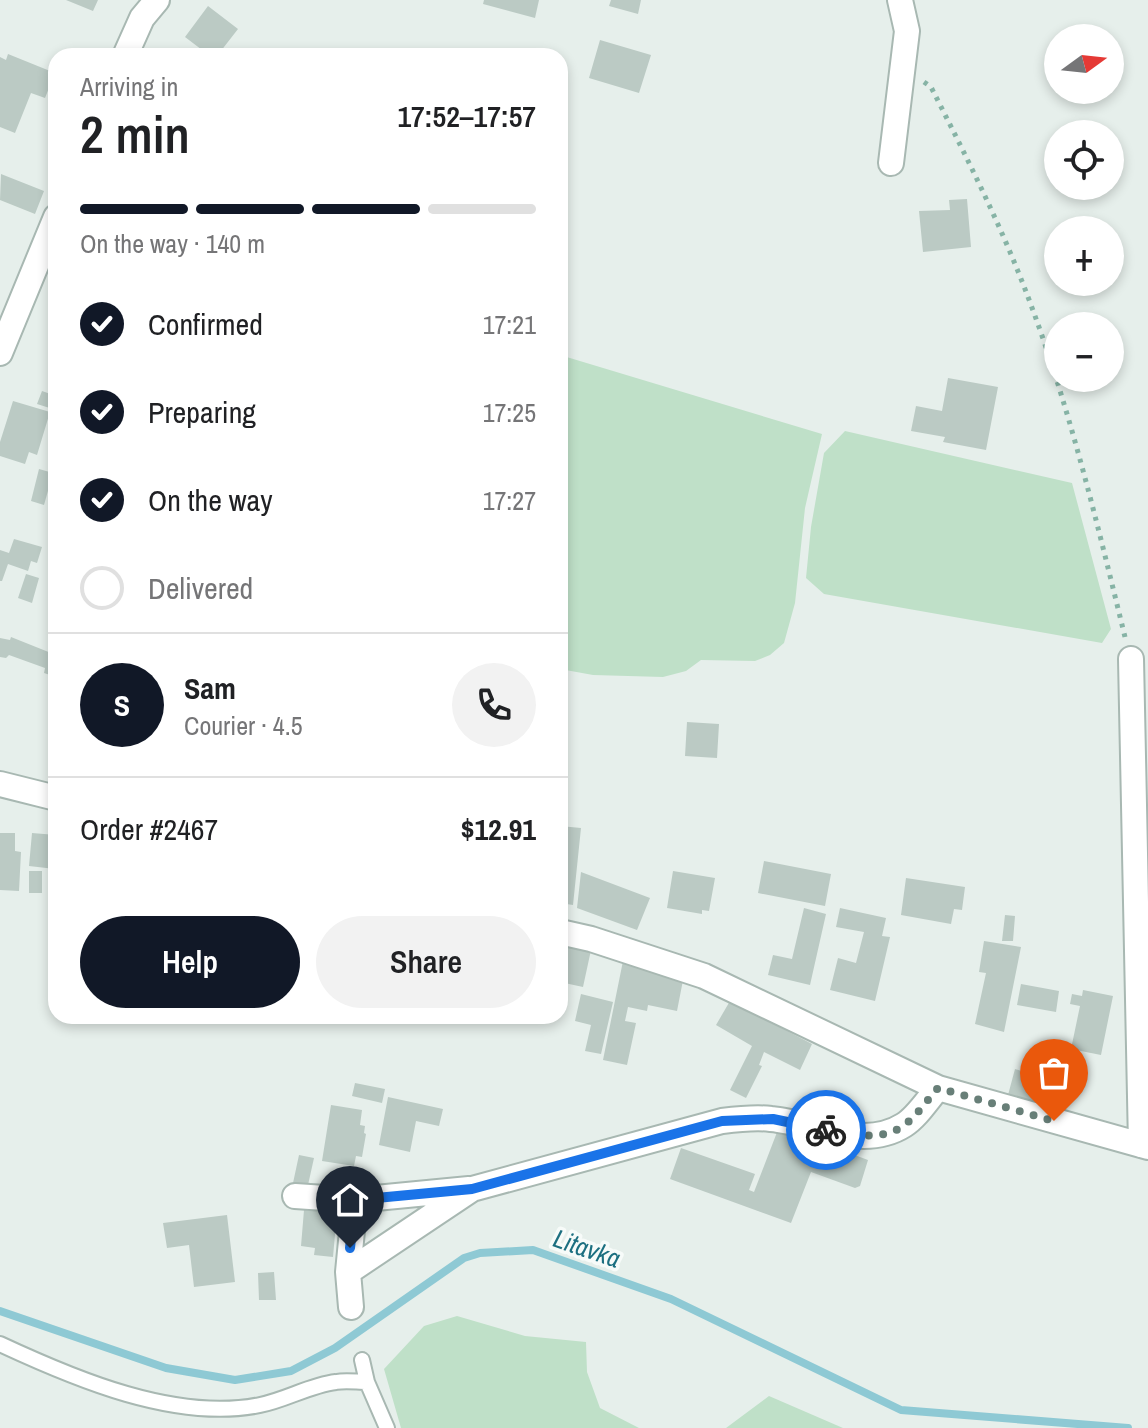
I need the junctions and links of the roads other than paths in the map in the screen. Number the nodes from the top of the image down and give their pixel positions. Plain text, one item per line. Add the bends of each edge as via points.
1 (157, 0) edge
2 (900, 0) edge
3 (129, 48) edge
4 (891, 163) dead end
5 (48, 233) edge
6 (7, 313) edge
7 (0, 353) edge
8 (1131, 659) road end
9 (1139, 736) edge
10 (0, 784) edge
11 (48, 796) edge
12 (568, 934) edge
13 (938, 1088) junction
14 (1145, 1146) edge
15 (472, 1189) junction
16 (295, 1196) dead end
17 (355, 1200) junction
18 (348, 1272) junction
19 (351, 1307) dead end
20 (0, 1344) edge
21 (362, 1360) dead end
22 (367, 1382) junction
23 (387, 1428) edge

1 - 3 street
2 - 4 street via 907,31
5 - 6 street
6 - 7 street
8 - 9 street
9 - 14 street
10 - 11 street
12 - 13 street via 704,976
13 - 14 street
13 - 15 street via 906,1124 883,1134 858,1137 773,1119 722,1121
15 - 17 street
15 - 18 street
16 - 17 street
17 - 18 street
18 - 19 street
20 - 22 lane via 136,1396 179,1406 260,1405 335,1382
21 - 22 lane
22 - 23 lane

